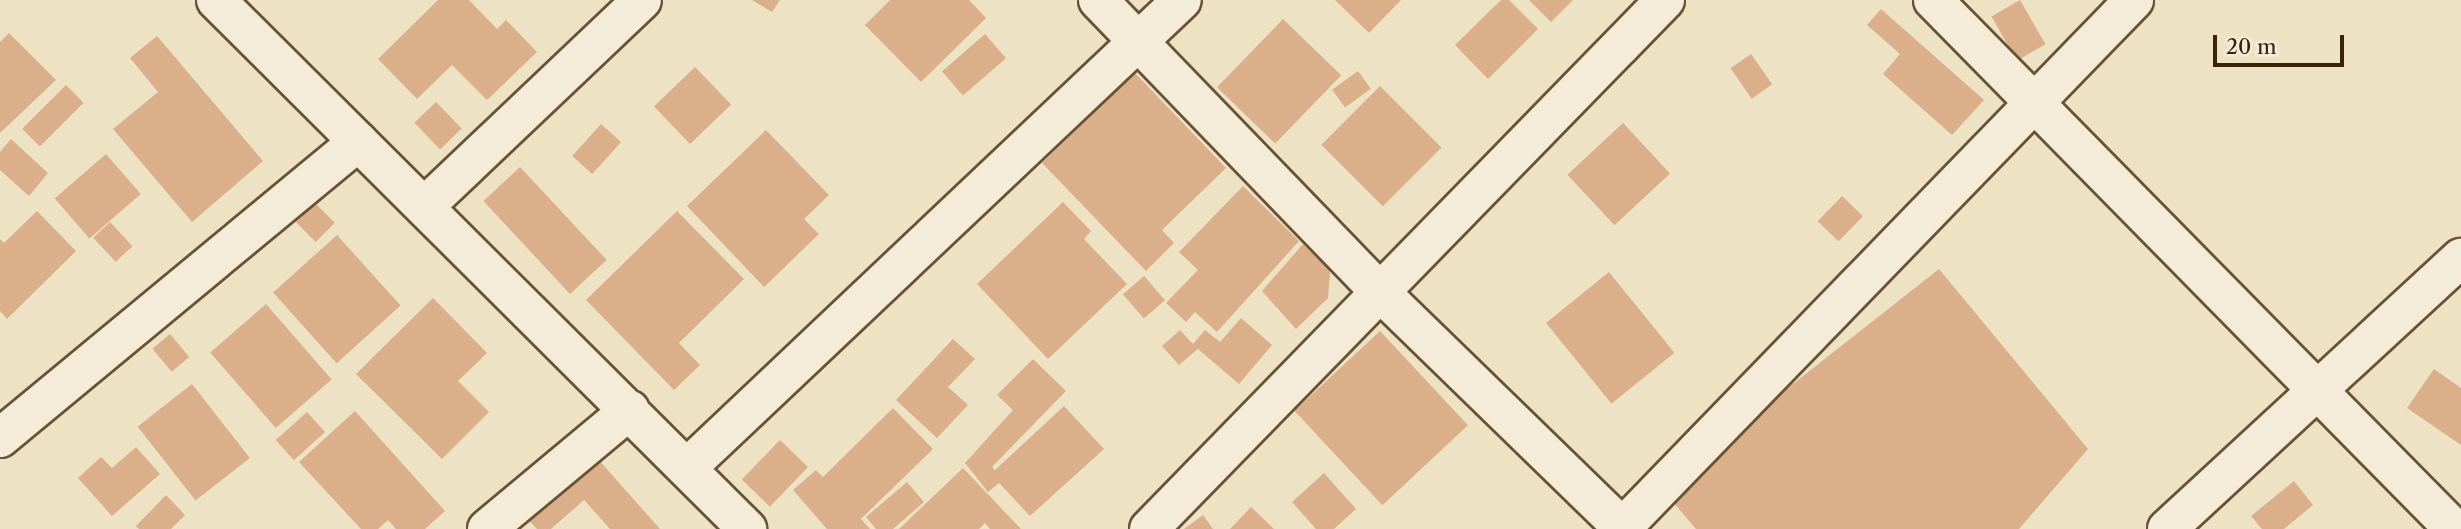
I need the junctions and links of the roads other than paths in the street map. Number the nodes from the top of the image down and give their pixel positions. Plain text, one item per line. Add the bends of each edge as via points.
1 (216, 0) edge
2 (642, 0) edge
3 (1098, 0) edge
4 (1182, 0) edge
5 (1665, 0) edge
6 (1933, 0) edge
7 (2134, 0) edge
8 (1140, 42) junction
9 (2031, 102) junction
10 (358, 142) junction
11 (425, 206) junction
12 (2461, 258) edge
13 (1378, 290) junction
14 (2316, 391) junction
15 (630, 410) junction
16 (0, 438) edge
17 (689, 466) junction
18 (1622, 528) edge
19 (487, 529) edge
20 (747, 529) edge
21 (1149, 529) edge
22 (2167, 529) edge
23 (2454, 529) edge

1 - 10 street
2 - 11 street
3 - 8 street
4 - 8 street
5 - 13 street
6 - 9 street
7 - 9 street
8 - 13 street
8 - 17 street
9 - 14 street
9 - 18 street
10 - 11 street
10 - 16 street
11 - 15 street
12 - 14 street
13 - 18 street
13 - 21 street
14 - 22 street
14 - 23 street
15 - 17 street
15 - 19 street
17 - 20 street

